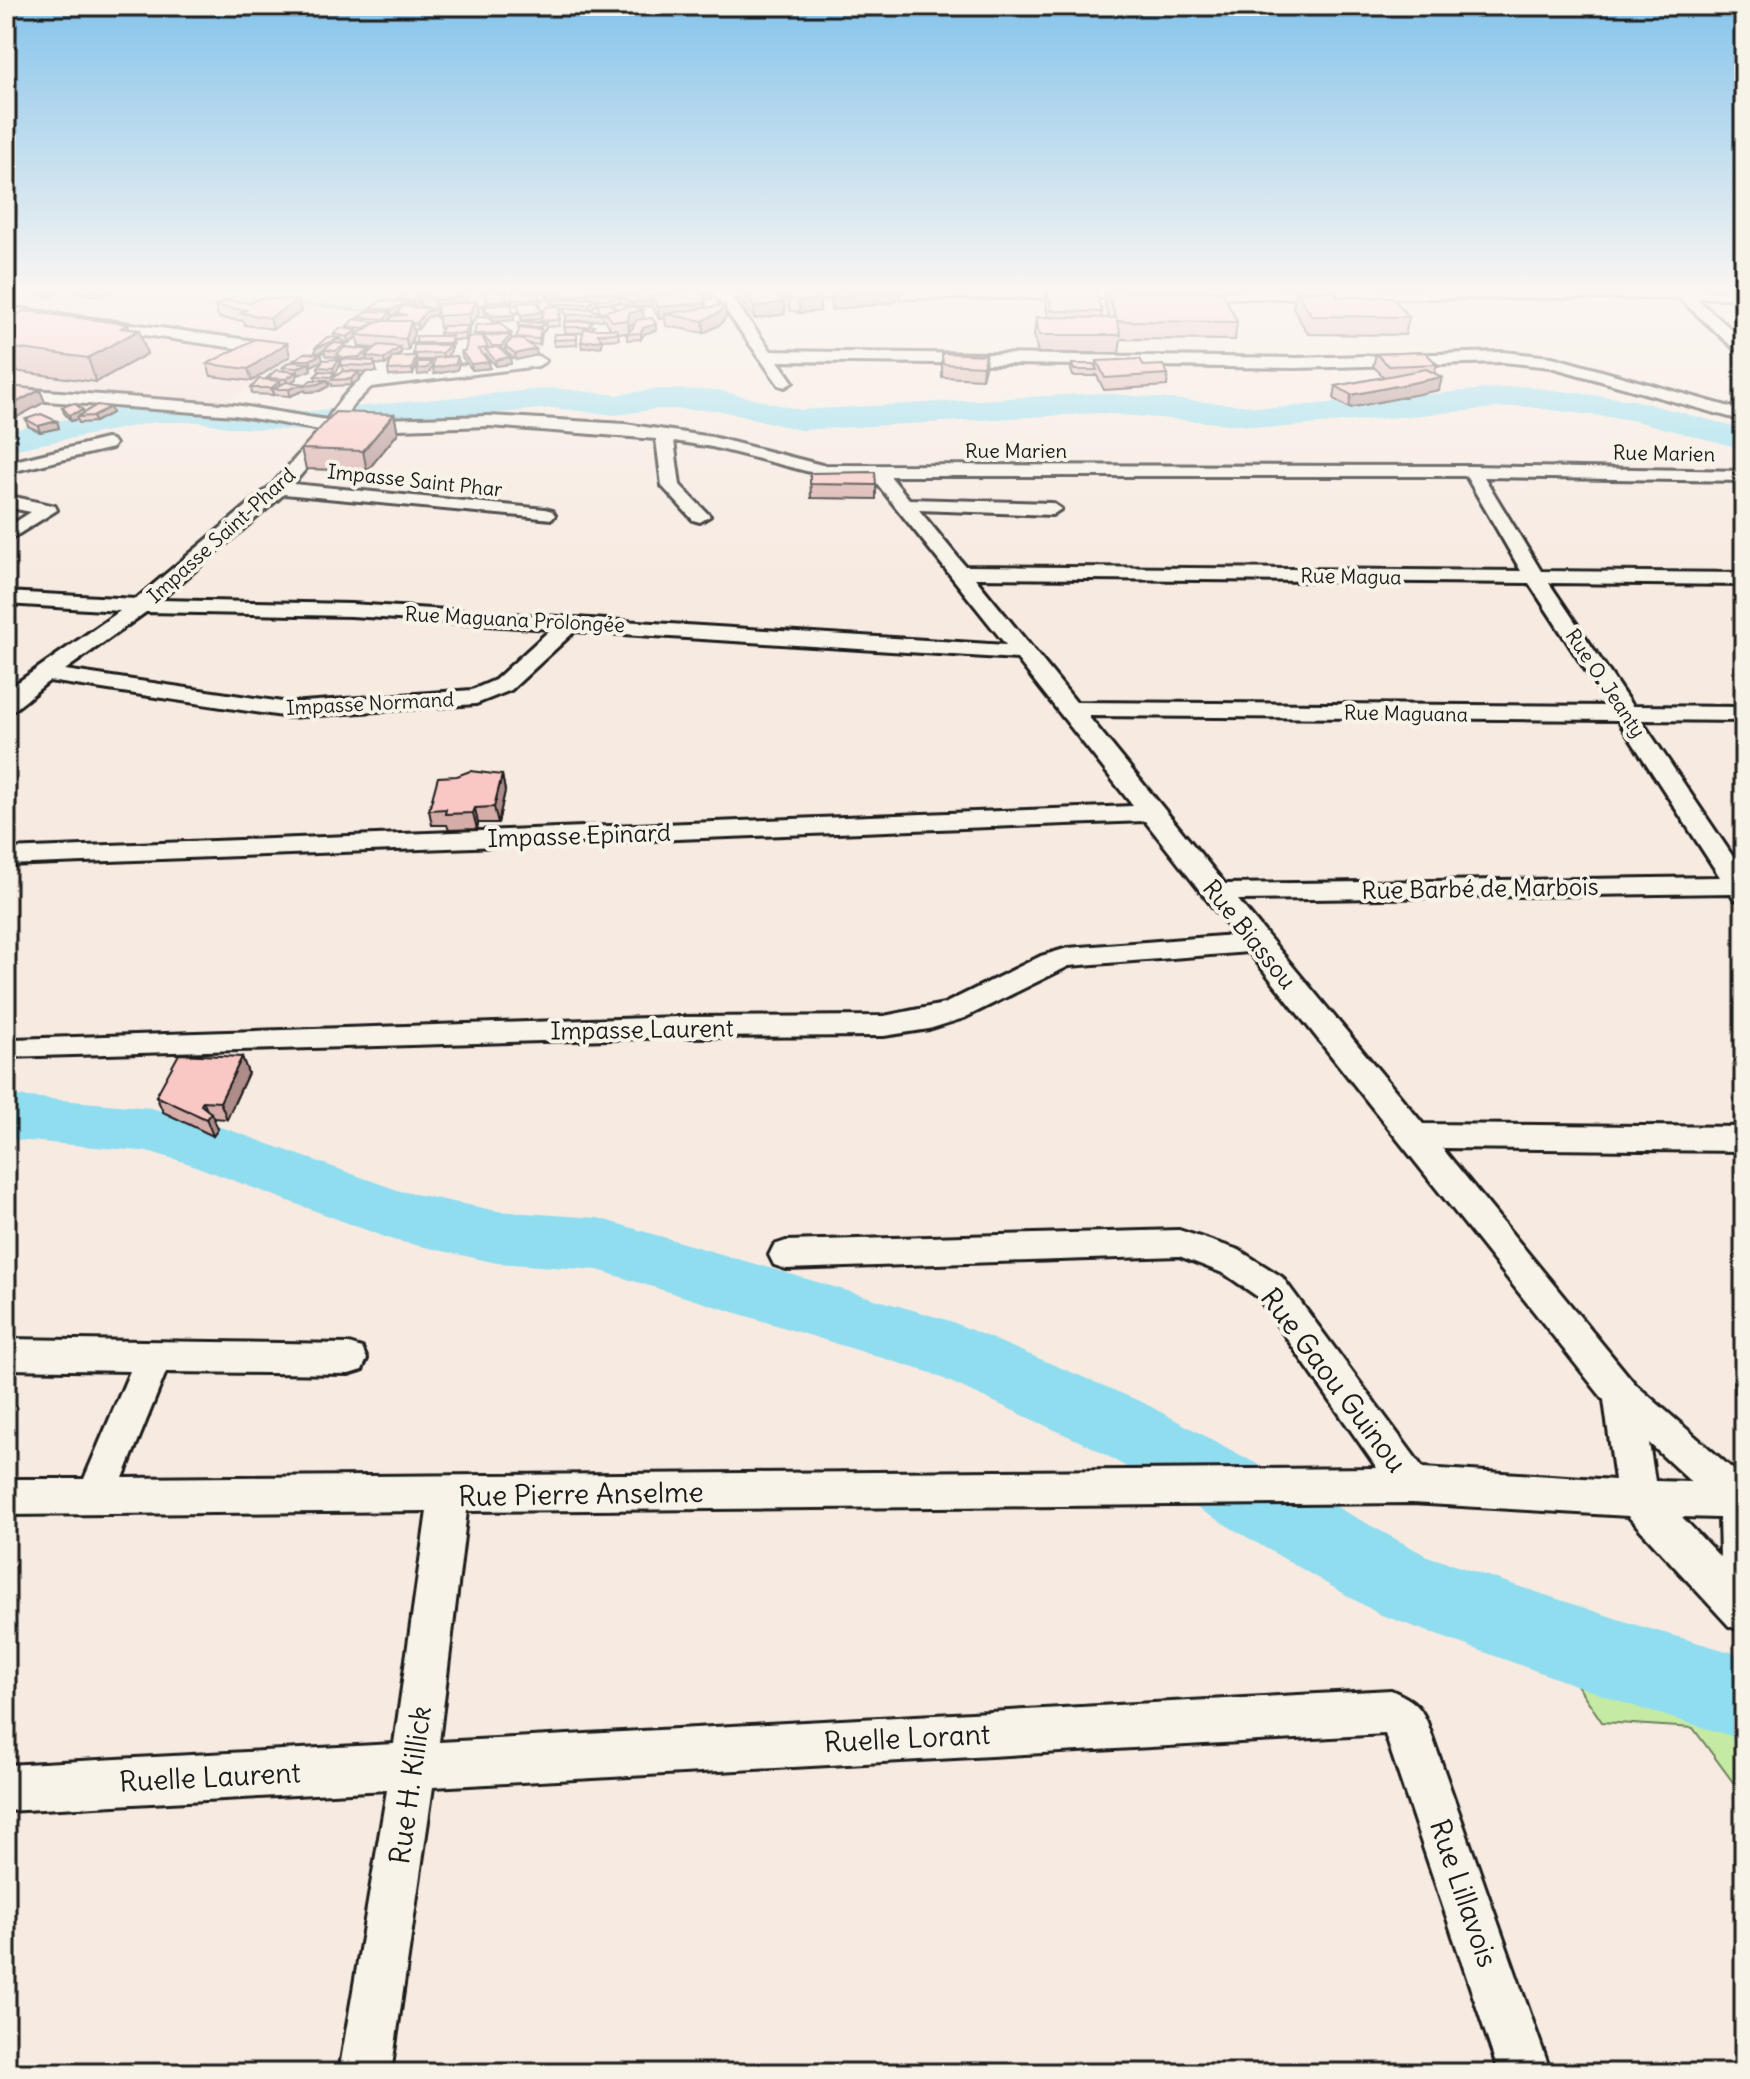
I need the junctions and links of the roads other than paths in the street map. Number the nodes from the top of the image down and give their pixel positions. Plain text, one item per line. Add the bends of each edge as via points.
1 (48, 388) edge
2 (360, 388) edge
3 (1645, 388) edge
4 (1744, 416) edge
5 (333, 426) junction
6 (664, 435) junction
7 (106, 444) dead end
8 (6, 468) edge
9 (1472, 471) junction
10 (878, 472) junction
11 (1744, 476) edge
12 (280, 488) junction
13 (6, 501) edge
14 (904, 504) junction
15 (1052, 509) dead end
16 (545, 515) dead end
17 (700, 516) dead end
18 (6, 536) edge
19 (958, 572) junction
20 (1536, 579) junction
21 (1744, 579) edge
22 (6, 598) edge
23 (141, 606) junction
24 (572, 622) junction
25 (1024, 653) junction
26 (40, 679) junction
27 (6, 684) edge
28 (6, 707) edge
29 (1069, 709) junction
30 (1744, 714) edge
31 (1627, 715) junction
32 (1152, 813) junction
33 (6, 857) edge
34 (1742, 888) edge
35 (1216, 892) junction
36 (1257, 942) junction
37 (13, 1049) dead end
38 (1413, 1136) junction
39 (1744, 1140) edge
40 (786, 1255) dead end
41 (6, 1354) edge
42 (154, 1357) junction
43 (349, 1359) dead end
44 (1622, 1395) junction
45 (1412, 1485) junction
46 (449, 1495) junction
47 (6, 1497) edge
48 (96, 1497) junction
49 (1638, 1499) junction
50 (1741, 1500) edge
51 (1744, 1586) edge
52 (1744, 1612) edge
53 (1399, 1715) joint
54 (414, 1765) junction
55 (6, 1788) edge
56 (365, 2073) edge
57 (1525, 2073) edge

1 - 5 street, Rue Marien
2 - 5 street, Impasse Saint-Phard
3 - 4 street
5 - 6 street, Rue Marien via 489,421
5 - 12 street, Impasse Saint-Phard
6 - 10 street, Rue Marien via 822,470
6 - 17 street via 671,486
7 - 8 street
9 - 10 street, Rue Marien
9 - 11 street, Rue Marien
9 - 20 street, Rue O. Jeanty
10 - 14 street, Rue Biassou
12 - 16 street, Impasse Saint Phar
12 - 23 street, Impasse Saint-Phard
13 - 18 street via 48,510
14 - 15 street
14 - 19 street, Rue Biassou
19 - 20 street, Rue Magua
19 - 25 street, Rue Biassou
20 - 21 street, Rue Magua
20 - 31 street, Rue O. Jeanty
22 - 23 street, Rue Maguana Prolongée
23 - 24 street, Rue Maguana Prolongée
23 - 26 street, Impasse Saint-Phard
24 - 25 street, Rue Maguana Prolongée
24 - 26 street, Impasse Normand via 503,685 476,697 289,710
25 - 29 street, Rue Biassou
26 - 27 street, Impasse Normand
26 - 28 street, Impasse Saint-Phard
29 - 31 street, Rue Maguana
29 - 32 street, Rue Biassou
30 - 31 street, Rue Maguana
31 - 34 street, Rue O. Jeanty
32 - 33 street, Impasse Epinard
32 - 35 street, Rue Biassou
34 - 35 street, Rue Barbé de Marbois
35 - 36 street, Rue Biassou
36 - 37 street, Impasse Laurent via 1068,957 954,1011 884,1026
36 - 38 street, Rue Biassou
38 - 39 street
38 - 44 street, Rue Biassou
40 - 45 street, Rue Gaou Guinou via 1179,1243 1215,1254 1270,1287
41 - 42 street
42 - 43 street
42 - 48 street
44 - 49 street
44 - 50 street, Rue Biassou
45 - 46 street, Rue Pierre Anselme
45 - 49 street, Rue Gaou Guinou
46 - 48 street, Rue Pierre Anselme
46 - 54 street, Rue H. Killick
47 - 48 street, Rue Pierre Anselme
49 - 50 street, Rue Gaou Guinou
49 - 52 street
50 - 51 street via 1738,1537
53 - 54 street, Ruelle Lorant
53 - 57 street, Rue Lillavois
54 - 55 street, Ruelle Laurent
54 - 56 street, Rue H. Killick

